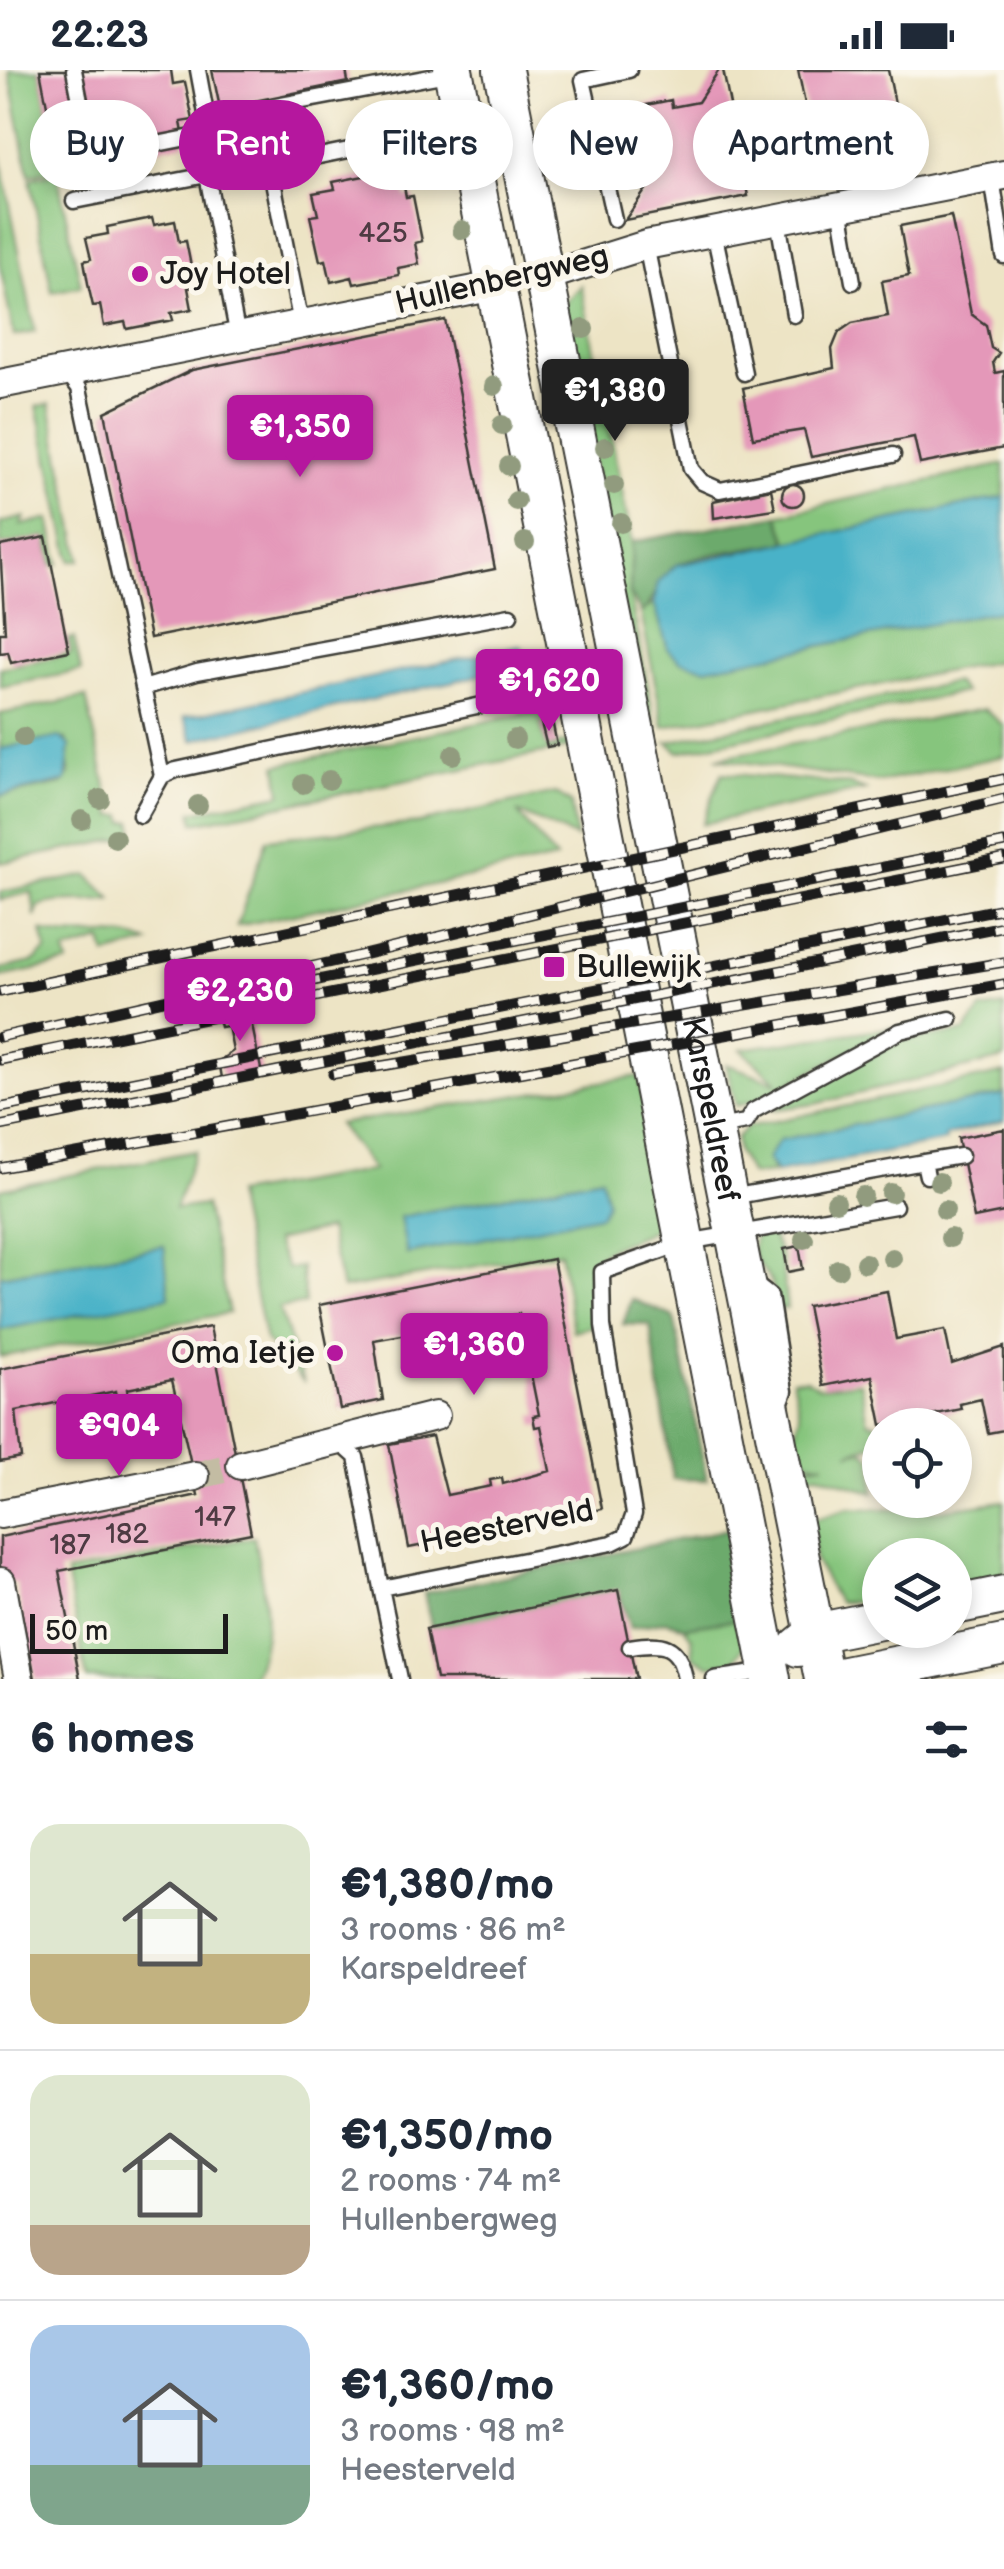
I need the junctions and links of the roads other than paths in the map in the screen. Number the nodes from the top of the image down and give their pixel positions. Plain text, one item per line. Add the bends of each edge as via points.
1 (74, 70) edge
2 (198, 70) edge
3 (503, 70) edge
4 (629, 70) edge
5 (454, 71) edge
6 (203, 100) edge
7 (306, 100) edge
8 (179, 140) edge
9 (345, 151) edge
10 (998, 176) edge
11 (74, 200) dead end
12 (840, 207) junction
13 (614, 219) dead end
14 (778, 220) junction
15 (714, 232) junction
16 (646, 246) junction
17 (1004, 256) edge
18 (547, 276) junction
19 (853, 282) dead end
20 (496, 286) junction
21 (794, 315) dead end
22 (301, 324) junction
23 (238, 337) junction
24 (66, 370) junction
25 (744, 372) dead end
26 (0, 384) edge
27 (893, 455) dead end
28 (510, 615) dead end
29 (576, 684) junction
30 (143, 688) junction
31 (162, 776) junction
32 (140, 816) dead end
33 (950, 1018) dead end
34 (716, 1128) junction
35 (961, 1156) dead end
36 (895, 1206) dead end
37 (734, 1215) junction
38 (687, 1242) junction
39 (435, 1416) dead end
40 (338, 1440) junction
41 (241, 1464) tunnel mouth
42 (195, 1476) tunnel mouth
43 (0, 1514) edge
44 (1, 1582) edge
45 (381, 1588) junction
46 (1004, 1596) edge
47 (972, 1602) edge
48 (862, 1624) edge
49 (814, 1634) junction
50 (1004, 1644) edge
51 (630, 1647) dead end
52 (770, 1675) edge
53 (18, 1679) edge
54 (400, 1679) edge
55 (685, 1679) edge
56 (714, 1679) edge
57 (824, 1679) edge

1 - 8 lane via 91,157
2 - 6 lane
3 - 18 main road, Karspeldreef
4 - 13 lane via 583,80
5 - 7 lane
5 - 20 main road, Karspeldreef
9 - 22 lane via 270,166
10 - 12 street, Hullenbergweg
10 - 17 lane
11 - 23 lane via 208,175
12 - 14 street, Hullenbergweg
12 - 19 lane
14 - 15 street, Hullenbergweg
14 - 21 lane
15 - 16 street, Hullenbergweg
15 - 25 lane
16 - 18 street, Hullenbergweg
16 - 27 lane via 691,469 702,482 720,490
18 - 20 main road, Hullenbergweg
18 - 34 main road, Karspeldreef
20 - 22 street, Hullenbergweg
20 - 29 main road, Karspeldreef
22 - 23 street, Hullenbergweg
23 - 24 street, Hullenbergweg
24 - 26 street, Hullenbergweg
24 - 30 lane via 79,388
28 - 30 lane via 197,672
29 - 31 lane
29 - 38 main road, Karspeldreef
30 - 31 lane
31 - 32 lane
33 - 34 lane via 900,1031 753,1112 746,1122
34 - 37 main road, Karspeldreef
35 - 37 lane
36 - 37 lane
37 - 38 lane
37 - 49 main road, Karspeldreef
38 - 45 lane, Heesterveld via 602,1272 603,1326 634,1514 626,1536
38 - 52 main road, Karspeldreef
39 - 40 street
40 - 41 street
40 - 45 lane, Heesterveld via 356,1457
42 - 43 street
44 - 53 street
45 - 54 lane
46 - 47 main road
48 - 49 main road
49 - 52 main road
49 - 57 main road, Karspeldreef
50 - 57 main road
51 - 55 lane via 660,1642 672,1648 682,1658
52 - 56 lane
52 - 57 main road

